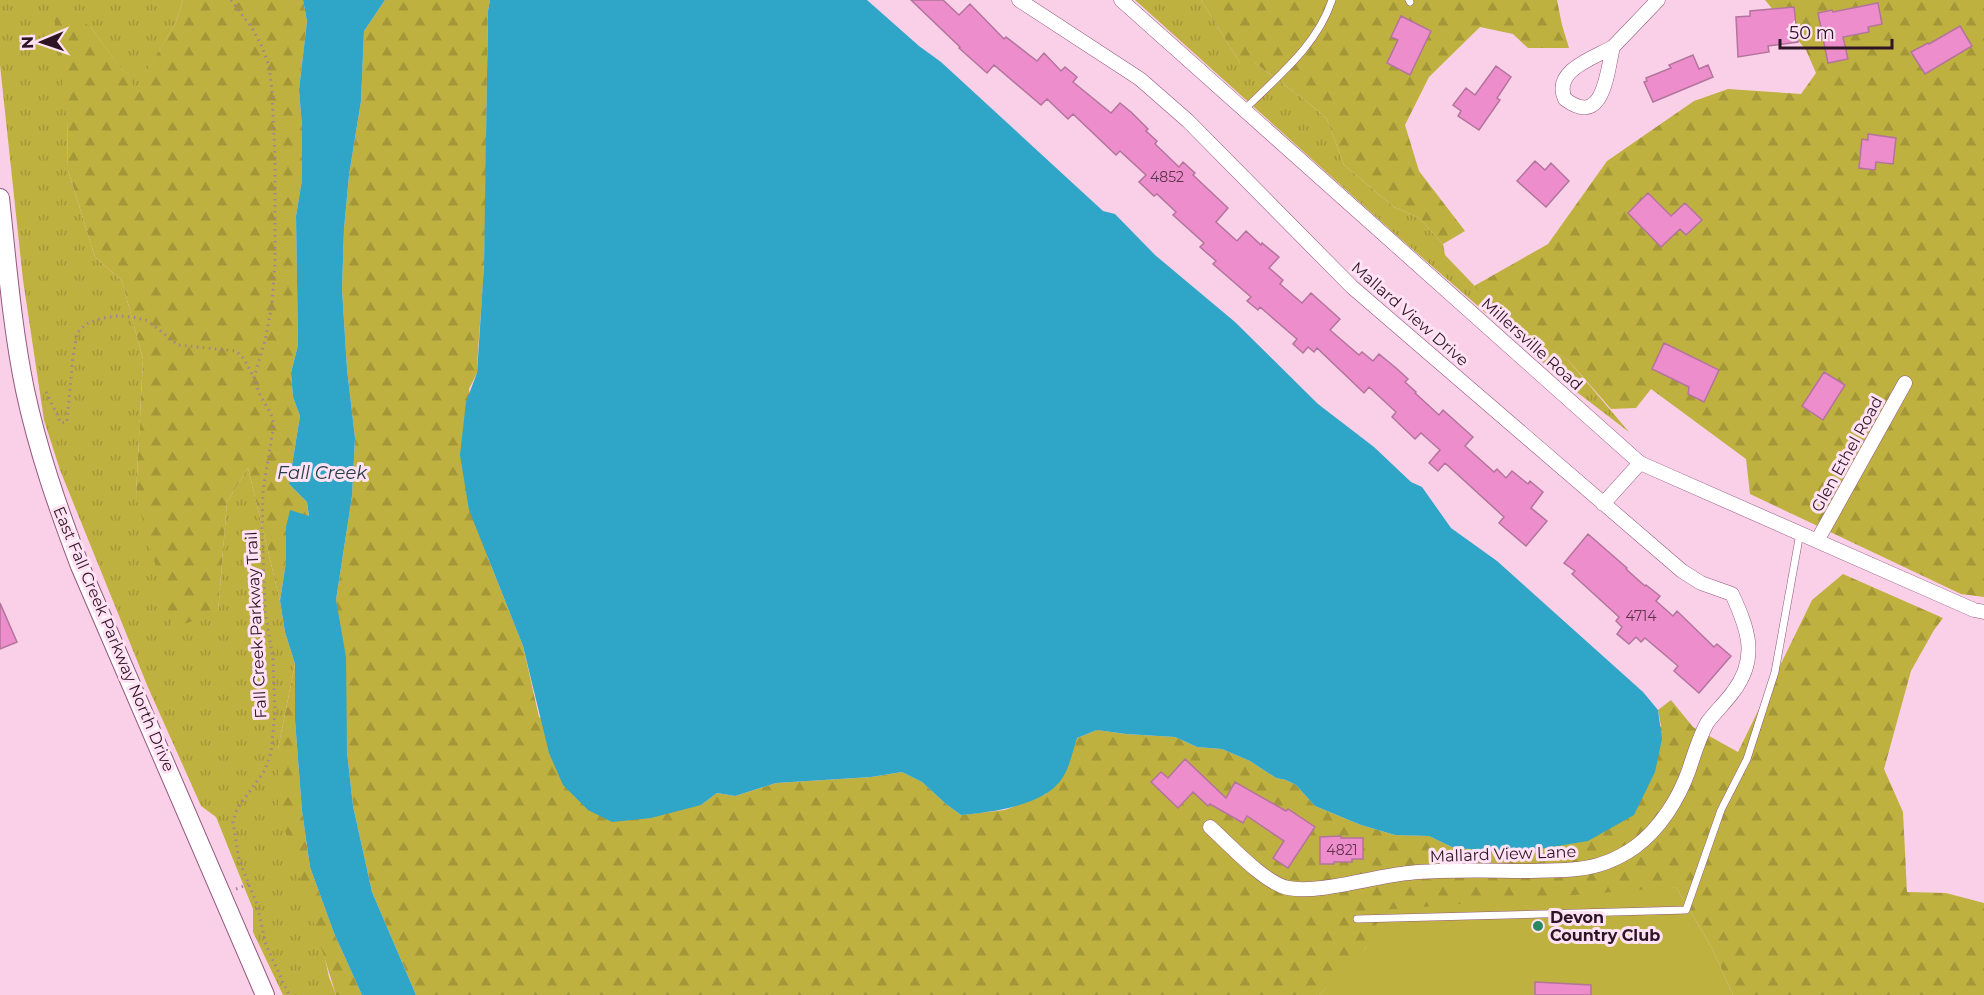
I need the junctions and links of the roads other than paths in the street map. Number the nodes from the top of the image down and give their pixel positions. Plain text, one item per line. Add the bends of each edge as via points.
1 (1018, 0) edge
2 (1121, 0) edge
3 (1332, 0) edge
4 (1658, 0) edge
5 (1613, 47) junction
6 (1244, 110) junction
7 (0, 198) edge
8 (1905, 383) dead end
9 (1640, 463) junction
10 (1603, 504) junction
11 (1800, 534) junction
12 (1817, 541) junction
13 (1984, 612) edge
14 (1747, 665) joint
15 (1210, 827) dead end
16 (1357, 919) dead end
17 (265, 995) edge

1 - 10 street, Mallard View Drive via 1140,79 1188,121 1352,287
2 - 6 street, Millersville Road
3 - 6 lane via 1309,44
4 - 5 street
5 - 5 street via 1569,72 1563,81 1565,99 1581,107 1594,104 1603,89
6 - 9 street, Millersville Road
7 - 17 main road, East Fall Creek Parkway North Drive via 25,388 54,495 80,566
8 - 12 street, Glen Ethel Road
9 - 10 street
9 - 11 street, Millersville Road
10 - 14 street, Mallard View Drive via 1682,571 1732,594 1749,642
11 - 12 street, Millersville Road
11 - 16 lane via 1775,672 1747,759 1721,810 1686,910
12 - 13 street, Millersville Road
14 - 15 street, Mallard View Lane via 1736,687 1708,723 1681,786 1659,824 1636,846 1600,864 1569,870 1409,873 1330,886 1290,888 1265,877

